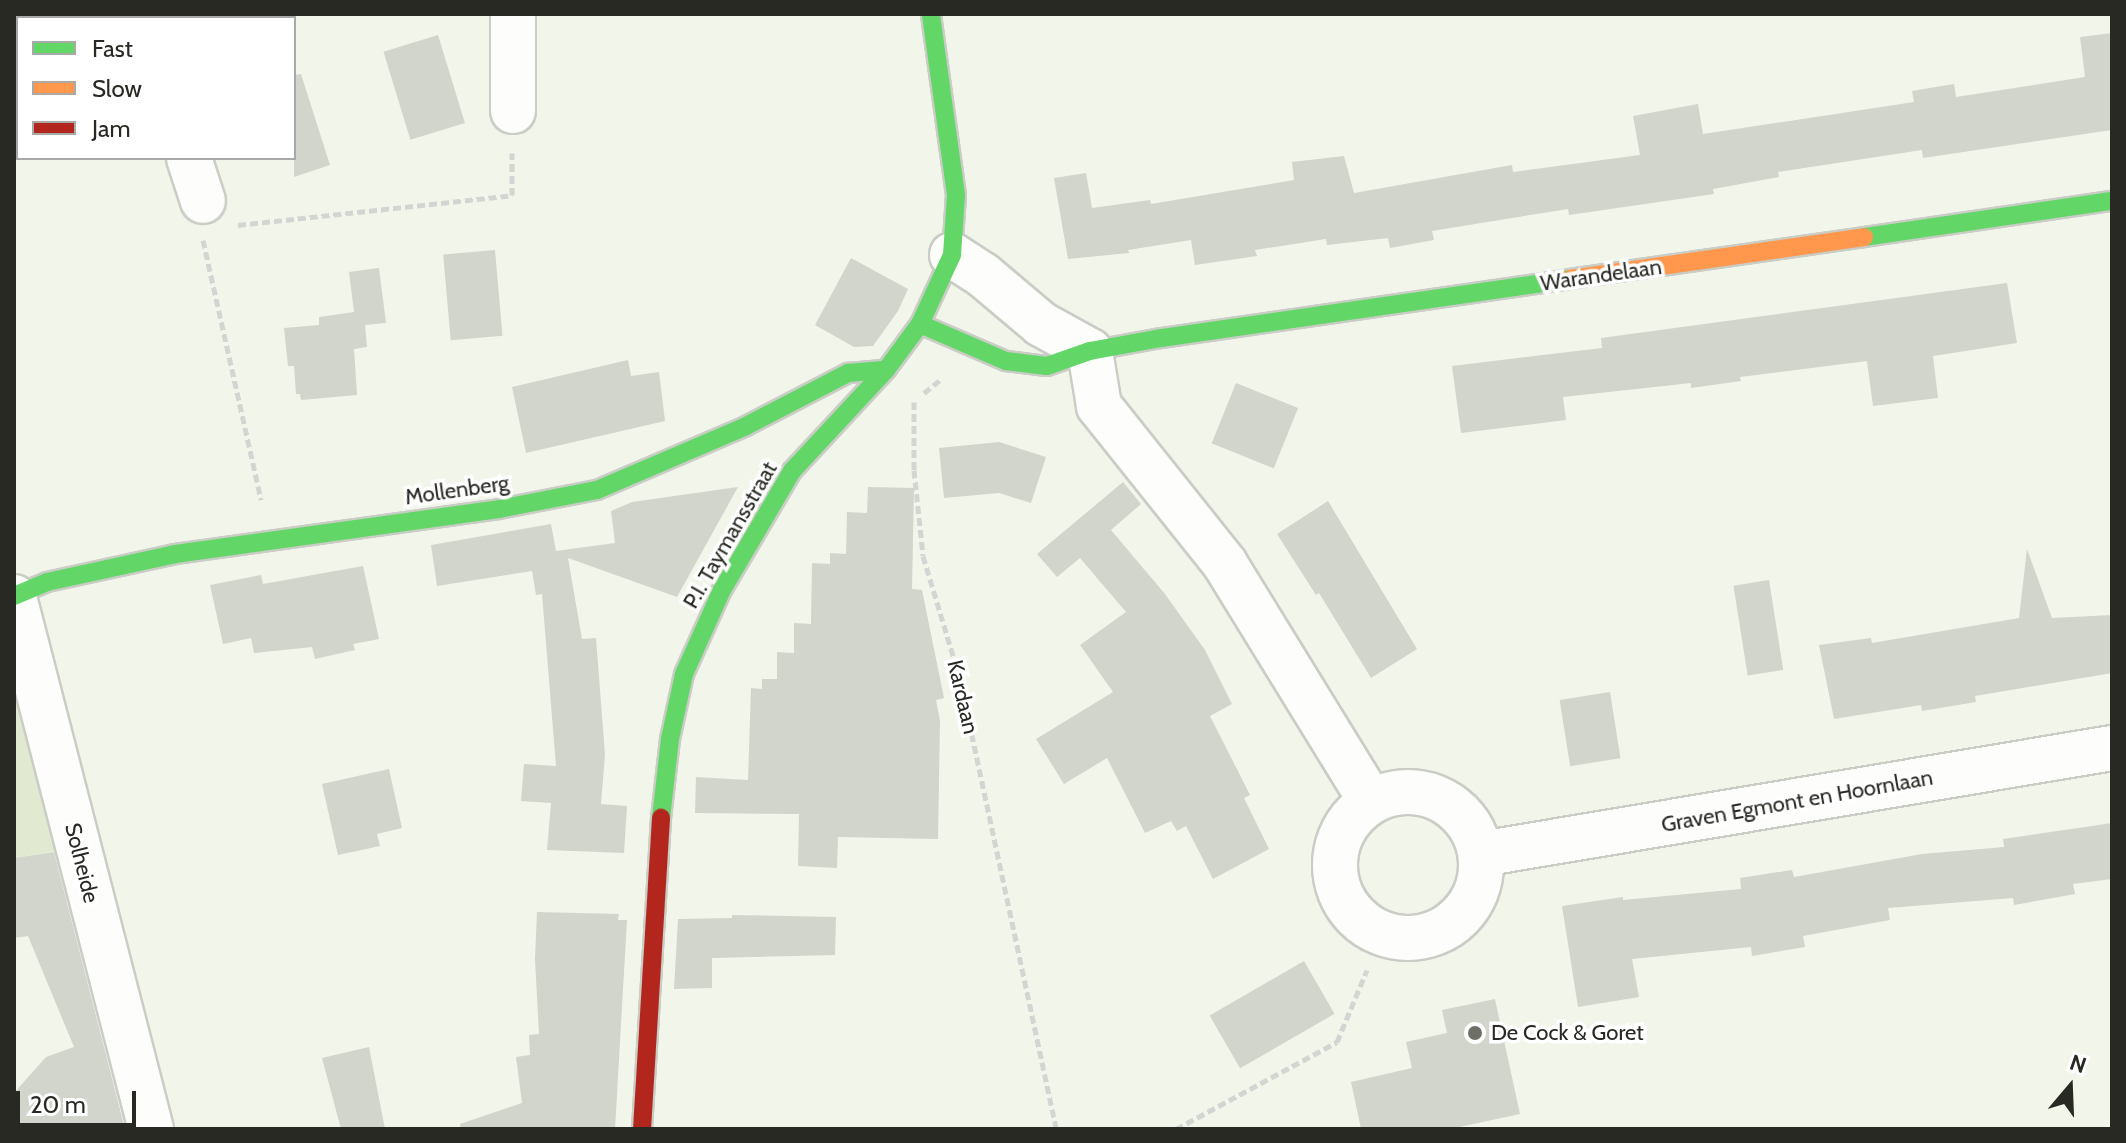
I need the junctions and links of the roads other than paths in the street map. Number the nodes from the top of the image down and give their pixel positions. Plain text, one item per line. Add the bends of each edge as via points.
1 (513, 14) edge
2 (931, 14) edge
3 (513, 111) road end
4 (189, 160) edge
5 (2112, 201) edge
6 (202, 215) road end
7 (952, 255) junction
8 (920, 324) junction
9 (1090, 351) junction
10 (886, 370) junction
11 (14, 596) edge
12 (2112, 748) edge
13 (1371, 801) junction
14 (1481, 854) junction
15 (151, 1129) edge
16 (642, 1129) edge

1 - 3 street
2 - 7 street, P.I. Taymansstraat via 956,195
4 - 6 street
5 - 9 street, Warandelaan
7 - 8 street, P.I. Taymansstraat
7 - 9 street via 1041,324
8 - 9 street, Warandelaan via 1006,361 1047,366
8 - 10 street, P.I. Taymansstraat
9 - 13 street via 1099,406 1225,564
10 - 11 street, Mollenberg via 848,373 746,426 597,490 147,560 47,582
10 - 16 street, P.I. Taymansstraat via 792,471 722,590 684,674 670,739 655,868
11 - 15 street, Solheide
12 - 14 street, Graven Egmont en Hoornlaan
13 - 14 street via 1417,791 1440,799 1474,831
13 - 14 street via 1346,827 1334,862 1337,886 1348,908 1388,936 1412,939 1457,920 1481,878

